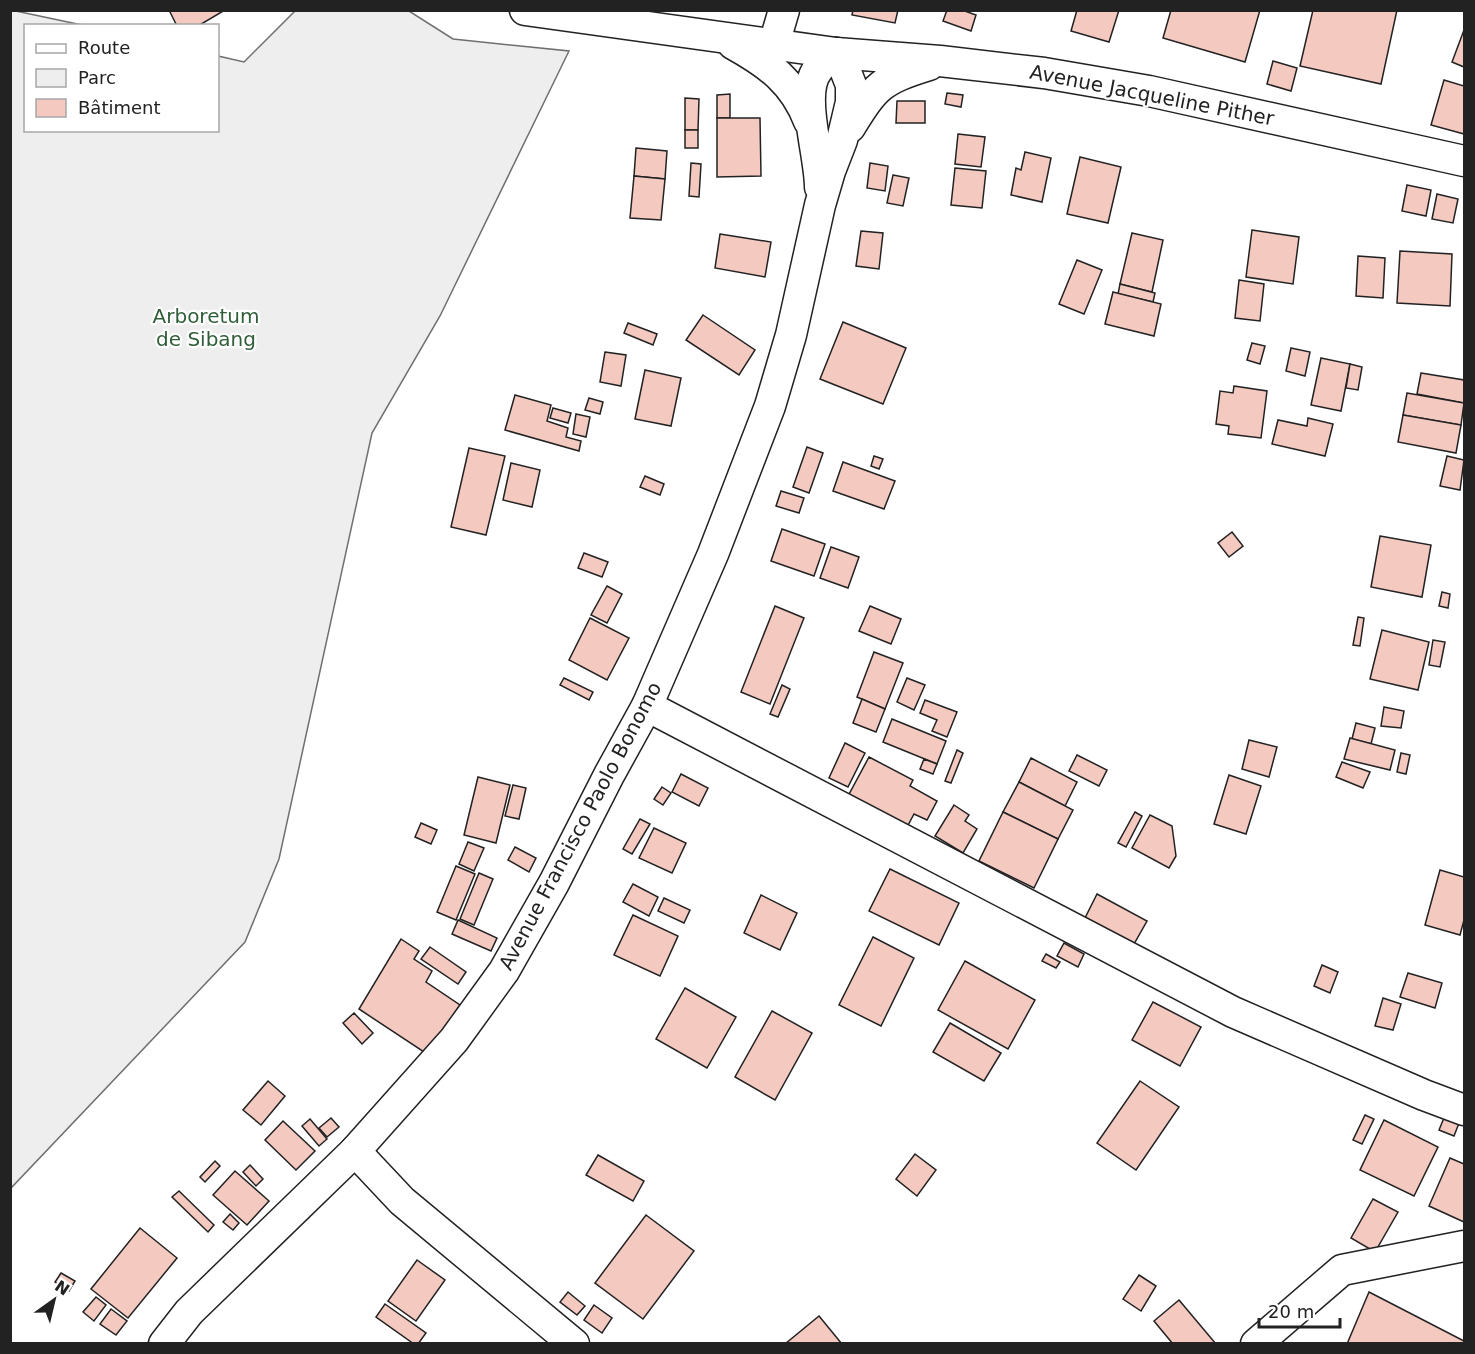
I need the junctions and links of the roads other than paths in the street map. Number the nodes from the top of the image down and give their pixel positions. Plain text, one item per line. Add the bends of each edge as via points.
1 (525, 10) edge
2 (784, 10) edge
3 (723, 38) junction
4 (774, 44) junction
5 (836, 53) junction
6 (940, 61) junction
7 (828, 138) junction
8 (1464, 161) edge
9 (646, 706) junction
10 (1464, 1110) edge
11 (355, 1151) junction
12 (1464, 1246) edge
13 (165, 1344) edge
14 (574, 1344) edge
15 (1256, 1344) edge

1 - 3 street, Avenue Jacqueline Pither
2 - 4 street
3 - 4 street, Avenue Jacqueline Pither
3 - 7 street via 785,80
4 - 5 street, Avenue Jacqueline Pither
5 - 6 street, Avenue Jacqueline Pither
5 - 7 street via 850,85 852,102
5 - 7 street via 823,62 810,89
6 - 7 street via 886,81
6 - 8 street, Avenue Jacqueline Pither via 1149,91
7 - 9 street, Avenue Francisco Paolo Bonomo via 830,171 770,406 713,554
9 - 10 street via 1233,1011
9 - 11 street, Avenue Francisco Paolo Bonomo via 504,972 454,1040
11 - 13 street, Avenue Francisco Paolo Bonomo via 189,1312
11 - 14 street via 402,1201
12 - 15 street via 1342,1270

